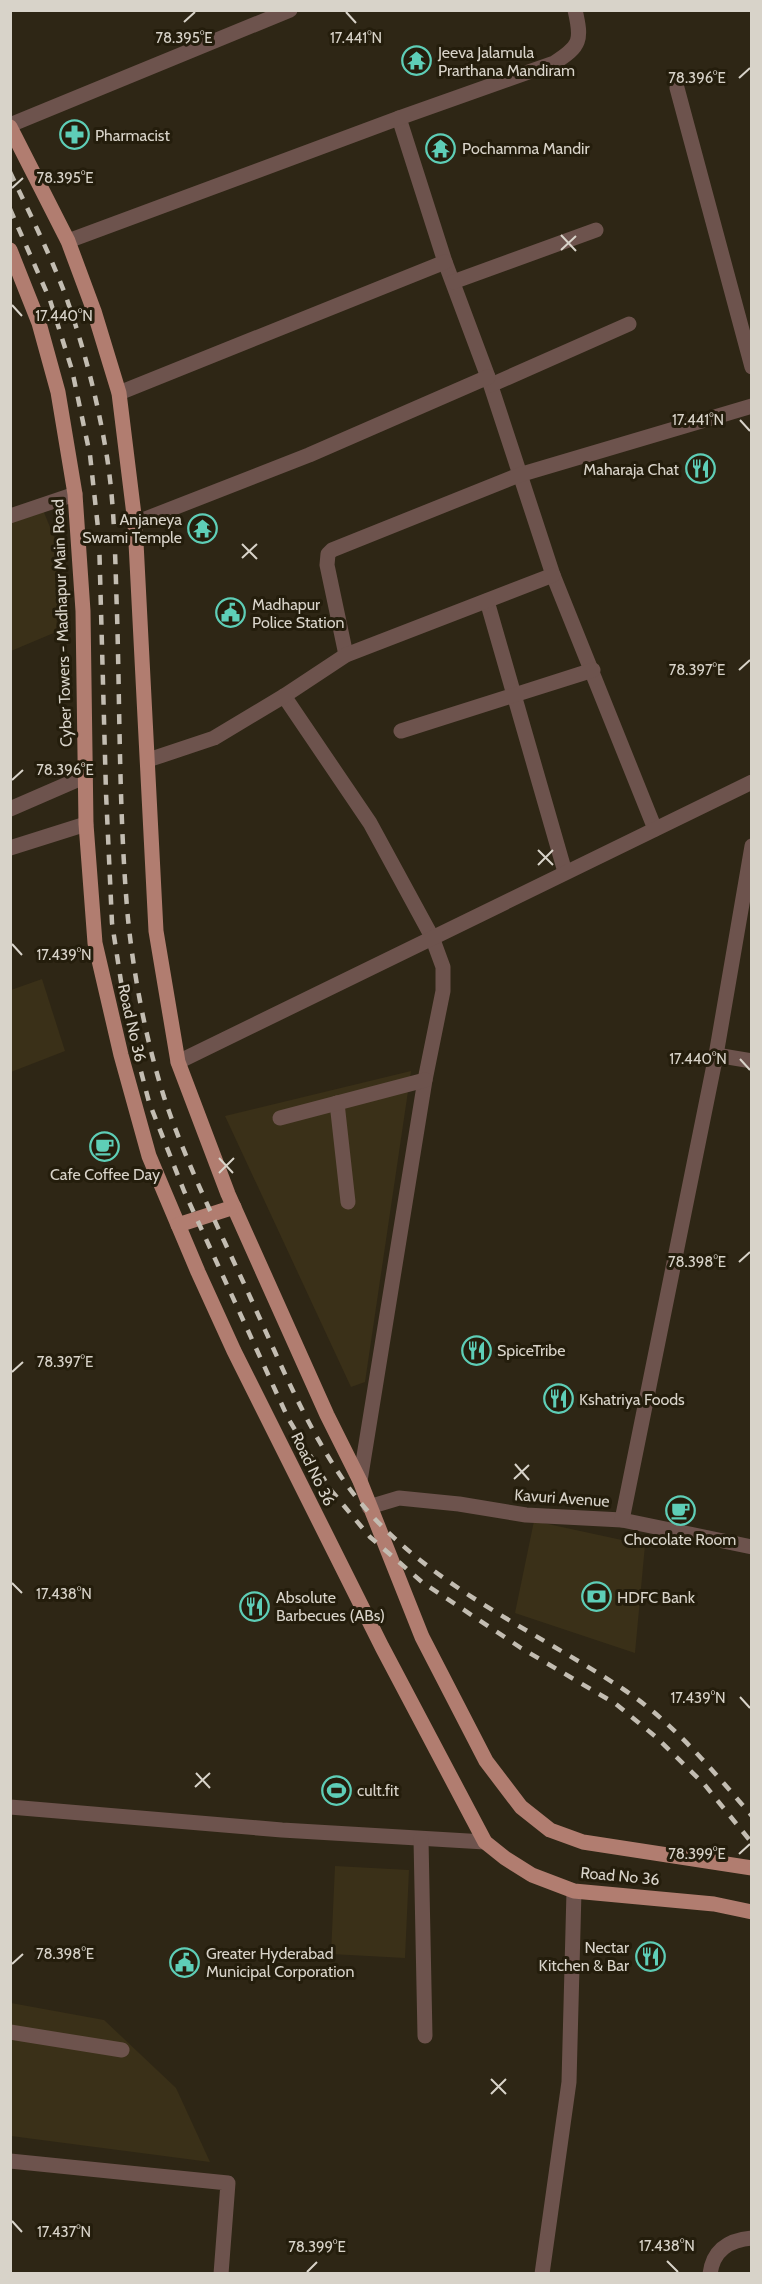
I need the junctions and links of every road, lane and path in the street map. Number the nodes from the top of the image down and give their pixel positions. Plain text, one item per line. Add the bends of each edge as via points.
1 (290, 10) edge
2 (575, 10) edge
3 (677, 88) dead end
4 (399, 118) junction
5 (10, 126) edge
6 (596, 230) dead end
7 (68, 241) junction
8 (11, 252) edge
9 (446, 262) junction
10 (453, 282) junction
11 (629, 324) dead end
12 (752, 367) edge
13 (489, 381) junction
14 (119, 393) junction
15 (752, 406) edge
16 (519, 475) junction
17 (75, 494) junction
18 (10, 516) edge
19 (135, 523) junction
20 (554, 575) junction
21 (487, 600) junction
22 (346, 655) junction
23 (593, 670) junction
24 (515, 695) junction
25 (284, 696) junction
26 (401, 731) dead end
27 (148, 760) junction
28 (86, 776) junction
29 (752, 782) edge
30 (10, 809) edge
31 (86, 824) junction
32 (655, 829) junction
33 (752, 846) edge
34 (10, 848) edge
35 (565, 872) junction
36 (432, 937) junction
37 (716, 1055) junction
38 (752, 1061) edge
39 (178, 1062) junction
40 (425, 1080) junction
41 (337, 1103) junction
42 (280, 1118) dead end
43 (348, 1202) dead end
44 (234, 1207) junction
45 (178, 1225) junction
46 (360, 1481) junction
47 (369, 1507) junction
48 (622, 1520) junction
49 (752, 1547) edge
50 (10, 1807) edge
51 (421, 1839) junction
52 (485, 1842) junction
53 (752, 1868) edge
54 (574, 1891) junction
55 (752, 1912) edge
56 (10, 2032) edge
57 (425, 2036) dead end
58 (122, 2050) dead end
59 (10, 2161) edge
60 (752, 2238) edge
61 (221, 2274) edge
62 (542, 2274) edge
63 (710, 2274) edge

1 - 5 street
2 - 4 street via 578,43 564,57
3 - 12 street
4 - 7 street
4 - 9 street
5 - 7 main road
6 - 10 street
7 - 14 main road
8 - 17 main road, Cyber Towers - Madhapur Main Road via 39,323 58,392
9 - 10 street
9 - 14 street
10 - 13 street
11 - 13 street
13 - 16 street
13 - 19 street
14 - 19 main road
15 - 16 street
16 - 20 street
16 - 22 street via 328,554
17 - 18 street
17 - 28 main road, Cyber Towers - Madhapur Main Road via 83,611
19 - 27 main road
20 - 21 street
20 - 23 street
21 - 22 street
21 - 24 street
22 - 25 street
23 - 24 street
23 - 32 street
24 - 26 street
24 - 35 street
25 - 27 street via 214,738
25 - 36 street via 370,823
27 - 39 main road, Road No 36 via 156,931
28 - 30 street
28 - 31 main road, Cyber Towers - Madhapur Main Road
29 - 32 street
31 - 34 street
31 - 45 main road, Road No 36 via 95,943 149,1156
32 - 35 street
33 - 37 street
35 - 36 street
36 - 39 street
36 - 40 street via 443,968 443,991
37 - 38 street
37 - 48 street
39 - 44 main road, Road No 36
40 - 41 street
40 - 46 street
41 - 42 street
41 - 43 street
44 - 45 main road
44 - 46 main road, Road No 36
45 - 52 main road, Road No 36 via 234,1351 308,1500
46 - 47 main road, Road No 36
47 - 48 street, Kavuri Avenue via 399,1498 526,1515
47 - 53 main road, Road No 36 via 422,1637 486,1761 521,1807 550,1830 583,1842
48 - 49 street, Kavuri Avenue
50 - 51 street
51 - 52 street
51 - 57 street
52 - 54 main road, Road No 36 via 532,1875
54 - 55 main road, Road No 36 via 714,1904
54 - 62 street via 569,2082
56 - 58 street
59 - 61 street via 228,2183
60 - 63 street via 722,2247 711,2264

